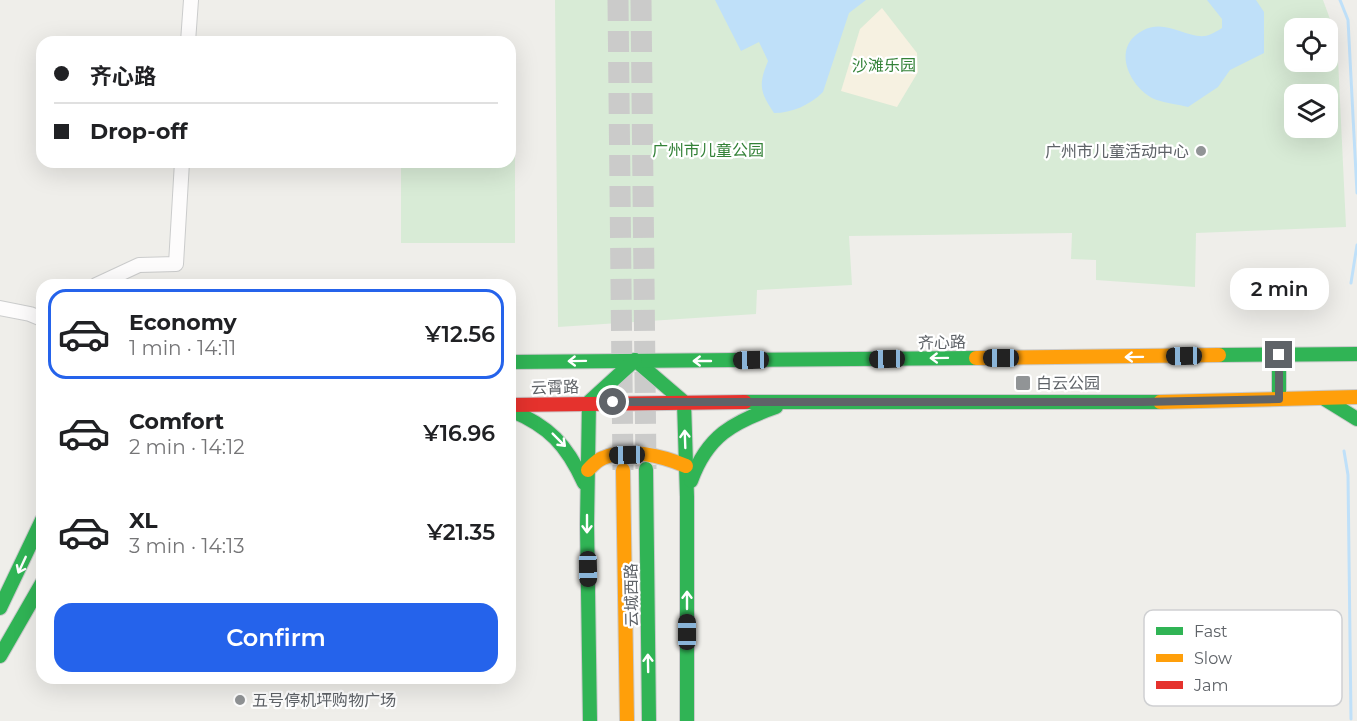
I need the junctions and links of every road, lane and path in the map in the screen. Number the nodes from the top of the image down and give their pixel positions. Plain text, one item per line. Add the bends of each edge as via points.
1 (190, 0) edge
2 (188, 36) edge
3 (182, 168) edge
4 (109, 279) edge
5 (0, 308) edge
6 (36, 316) edge
7 (1357, 340) edge
8 (1357, 354) edge
9 (1279, 355) junction
10 (1333, 355) junction
11 (635, 360) junction
12 (516, 362) edge
13 (1357, 397) edge
14 (1321, 398) junction
15 (1279, 399) junction
16 (589, 402) junction
17 (684, 402) junction
18 (791, 402) junction
19 (516, 405) edge
20 (516, 413) edge
21 (1357, 419) edge
22 (686, 466) junction
23 (646, 469) tunnel mouth
24 (588, 470) junction
25 (623, 470) tunnel mouth
26 (588, 492) junction
27 (687, 497) junction
28 (36, 533) edge
29 (36, 593) edge
30 (0, 608) edge
31 (0, 656) edge
32 (590, 721) edge
33 (627, 721) edge
34 (649, 721) edge
35 (687, 721) edge

1 - 2 street
3 - 4 street via 176,264 139,265
5 - 6 street
7 - 10 main road
8 - 10 main road, 齐心路
9 - 10 main road, 齐心路
9 -> 11 main road, 齐心路
9 - 15 main road
11 -> 12 main road, 云霄路
11 - 16 main road
11 - 17 main road
13 - 14 main road
14 - 15 main road
14 - 21 main road
15 - 18 main road
16 - 17 main road, 云霄路
16 - 19 main road, 云霄路
16 - 24 main road
17 - 18 main road
22 -> 17 main road
18 - 27 main road via 751,415 713,440 698,460
20 -> 26 main road via 560,439 576,462
22 - 24 main road via 655,455 613,455
22 - 27 main road
34 -> 23 main road, 云城西路
24 - 26 main road
25 - 33 main road, 云城西路
26 -> 32 main road
35 -> 27 main road
28 -> 30 main road
29 - 31 main road

